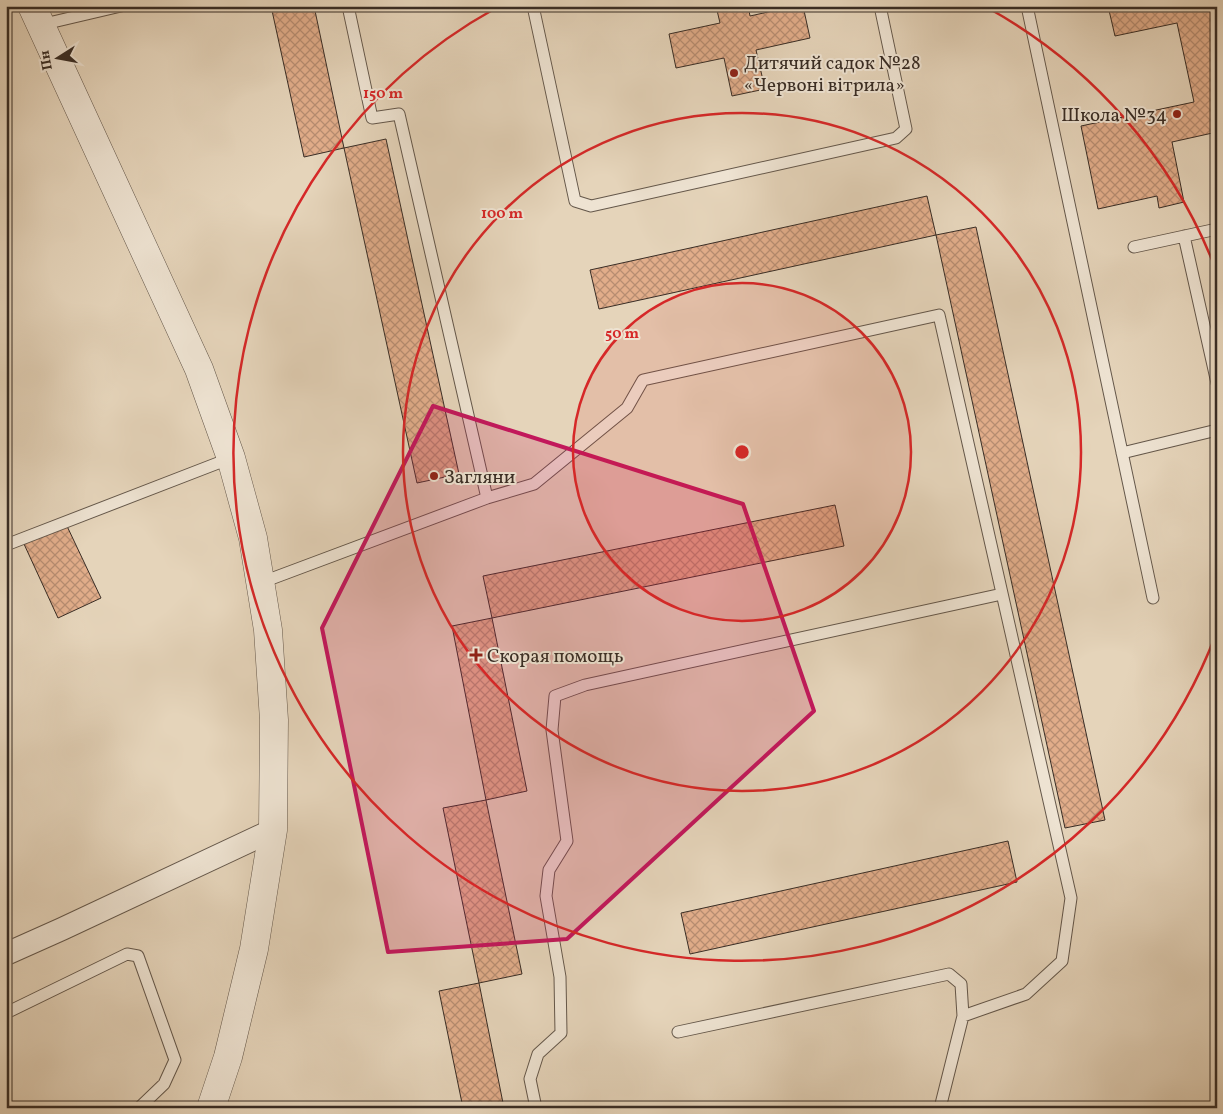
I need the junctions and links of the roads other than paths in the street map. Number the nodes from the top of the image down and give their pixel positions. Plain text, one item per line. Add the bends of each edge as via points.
1 (120, 6) edge
2 (348, 6) edge
3 (533, 6) edge
4 (880, 6) edge
5 (1027, 6) edge
6 (36, 16) edge
7 (1217, 229) edge
8 (1184, 236) junction
9 (1134, 247) dead end
10 (1217, 383) edge
11 (1217, 430) edge
12 (1122, 453) junction
13 (232, 458) junction
14 (486, 498) junction
15 (6, 545) edge
16 (260, 582) junction
17 (1002, 594) junction
18 (1153, 598) dead end
19 (273, 830) junction
20 (6, 954) edge
21 (6, 1013) edge
22 (963, 1016) junction
23 (678, 1032) dead end
24 (139, 1108) edge
25 (211, 1108) edge
26 (536, 1108) edge
27 (940, 1108) edge

1 - 6 lane
2 - 14 lane via 372,118 399,114
3 - 4 lane via 575,201 591,206 896,138 906,129
5 - 12 lane
6 - 13 street via 199,369
7 - 8 lane
8 - 9 lane
8 - 10 lane
11 - 12 lane
12 - 18 lane
13 - 15 lane
13 - 16 street via 253,538
14 - 16 lane
14 - 17 lane via 534,484 627,408 643,380 939,315
16 - 19 street via 268,630 274,720
17 - 22 lane via 1071,898 1062,960 1026,994
17 - 26 lane via 585,685 555,696 552,730 567,841 549,870 546,896 560,976 561,1033 538,1054 530,1079
19 - 20 street
19 - 25 street via 254,949 228,1057
21 - 24 lane via 127,954 138,956 175,1060 164,1084
22 - 23 lane via 961,984 949,974
22 - 27 lane

